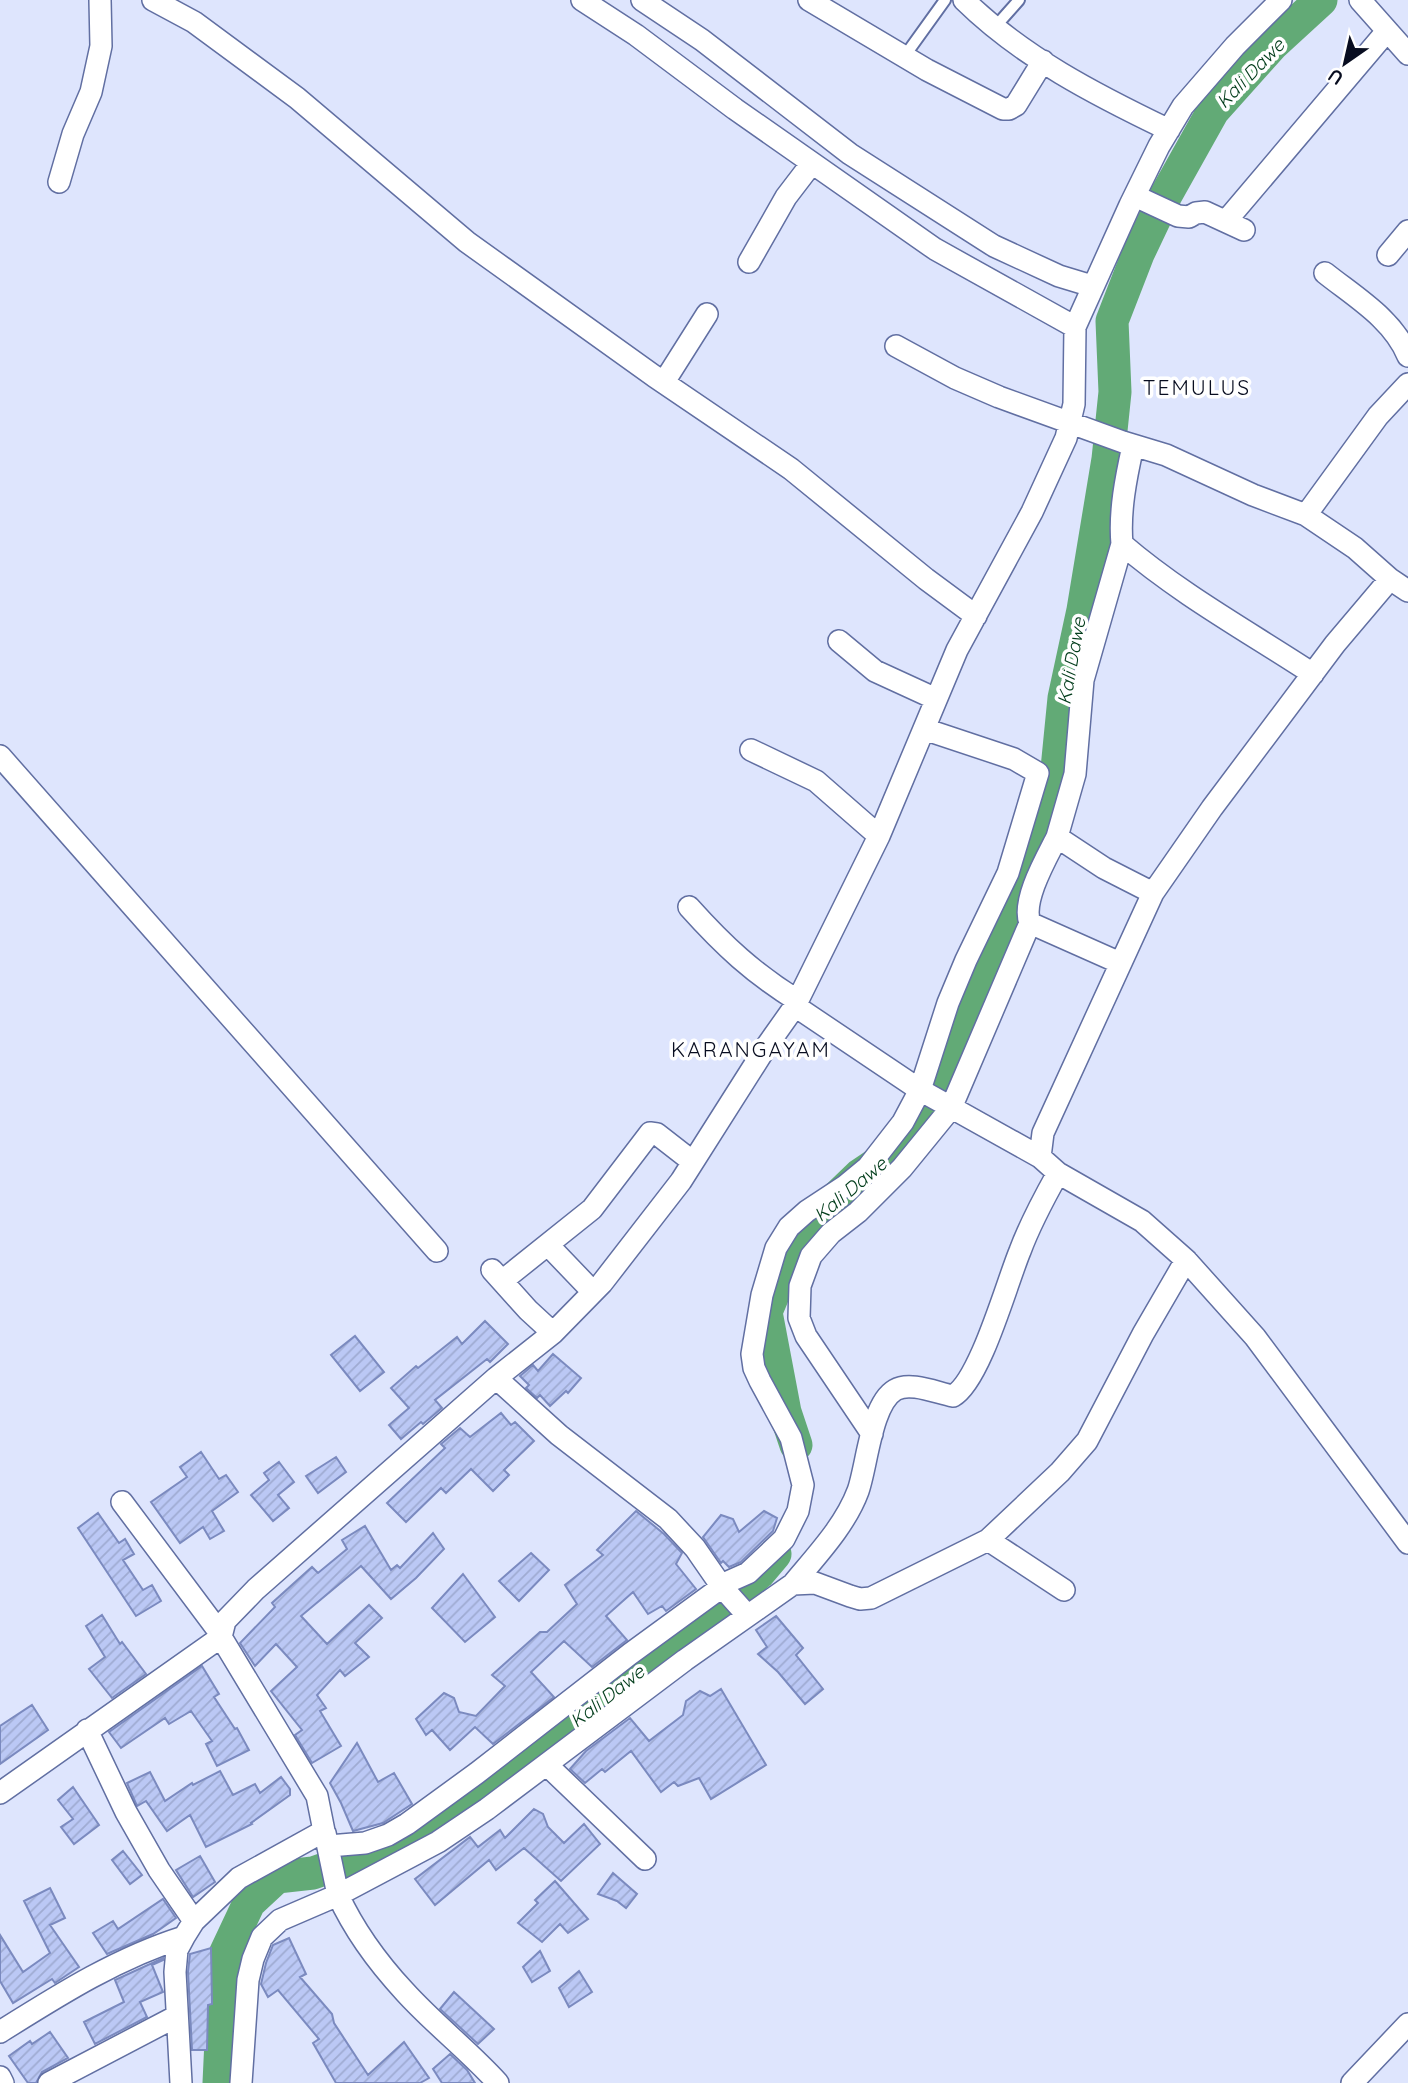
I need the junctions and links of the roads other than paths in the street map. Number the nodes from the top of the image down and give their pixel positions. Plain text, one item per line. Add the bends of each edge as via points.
1 (100, 0) edge
2 (153, 0) edge
3 (582, 0) edge
4 (642, 0) edge
5 (809, 0) edge
6 (945, 0) edge
7 (964, 0) edge
8 (1019, 0) edge
9 (1281, 0) edge
10 (1363, 1) edge
11 (995, 27) junction
12 (1387, 31) junction
13 (1408, 54) edge
14 (904, 57) junction
15 (1042, 61) junction
16 (1169, 130) junction
17 (812, 163) junction
18 (59, 182) dead end
19 (1152, 204) junction
20 (1408, 231) edge
21 (1388, 256) dead end
22 (749, 262) dead end
23 (1325, 272) dead end
24 (1091, 286) junction
25 (707, 314) dead end
26 (1075, 327) junction
27 (896, 346) dead end
28 (1408, 356) edge
29 (664, 382) junction
30 (1408, 384) edge
31 (1079, 426) junction
32 (1128, 444) junction
33 (1306, 515) junction
34 (1122, 544) junction
35 (1399, 585) edge
36 (976, 616) junction
37 (839, 641) dead end
38 (1313, 674) junction
39 (936, 699) junction
40 (924, 729) junction
41 (751, 750) dead end
42 (0, 756) edge
43 (880, 836) junction
44 (1057, 837) junction
45 (1153, 893) junction
46 (689, 907) dead end
47 (1030, 923) junction
48 (1120, 963) junction
49 (796, 1004) junction
50 (937, 1100) junction
51 (1041, 1157) junction
52 (693, 1163) junction
53 (1058, 1173) junction
54 (548, 1245) junction
55 (437, 1251) dead end
56 (1186, 1260) junction
57 (593, 1292) junction
58 (553, 1333) junction
59 (496, 1378) junction
60 (872, 1434) junction
61 (122, 1502) dead end
62 (988, 1540) junction
63 (1408, 1543) edge
64 (793, 1584) junction
65 (1064, 1590) dead end
66 (733, 1601) junction
67 (220, 1635) junction
68 (87, 1730) junction
69 (547, 1765) junction
70 (0, 1793) edge
71 (328, 1844) junction
72 (645, 1859) dead end
73 (337, 1889) junction
74 (189, 1929) junction
75 (177, 2016) junction
76 (1408, 2024) edge
77 (0, 2032) edge
78 (0, 2077) edge
79 (3, 2083) edge
80 (49, 2083) edge
81 (181, 2083) edge
82 (241, 2083) edge
83 (498, 2083) edge
84 (1352, 2083) edge

1 - 18 street via 101,46 91,92
2 - 29 street via 194,22 297,98 467,242
3 - 17 street
4 - 24 street via 702,40 850,154 994,246
5 - 14 street
6 - 14 lane
7 - 11 street
8 - 11 lane
9 - 16 street via 1183,106
10 - 12 street
11 - 15 street
12 - 13 street
12 - 19 street via 1235,226 1205,212 1178,216
14 - 15 street via 1009,109
15 - 16 street
16 - 19 street
17 - 22 street via 786,197
17 - 26 street via 935,249
19 - 24 street
20 - 21 street
23 - 28 street via 1390,325
24 - 26 street
25 - 29 street
26 - 31 street via 1074,404
27 - 31 street via 955,379
29 - 36 street via 791,469
30 - 33 street via 1378,416
31 - 32 street
31 - 36 street
32 - 33 street via 1166,455
32 - 34 street
33 - 35 street
34 - 38 street
34 - 44 street via 1083,680 1075,774
35 - 38 street via 1335,644
36 - 39 street
37 - 39 street via 875,671
38 - 45 street
39 - 40 street
40 - 43 street
40 - 50 street via 1014,759 1038,772 1007,873 948,1003
41 - 43 street via 816,781
42 - 55 street
43 - 49 street
44 - 45 street
44 - 47 street via 1038,877 1028,909
45 - 48 street
46 - 49 street via 728,950
47 - 48 street
47 - 50 street
48 - 51 street via 1043,1133
49 - 50 street
49 - 52 street
50 - 51 street
50 - 60 street via 902,1168 811,1256 800,1286 799,1318 806,1336
50 - 66 street via 903,1122 868,1167 807,1211 789,1227 776,1248 752,1354 760,1381 791,1438 803,1485 798,1511 784,1539 748,1573
51 - 53 street
52 - 54 street via 650,1133 592,1209
52 - 57 street
53 - 56 street via 1142,1222
53 - 60 street via 1026,1236 962,1391 953,1396 913,1388 893,1391 878,1413
54 - 57 street
54 - 58 street via 497,1276
56 - 62 street via 1087,1441
56 - 63 street via 1255,1337
57 - 58 street
58 - 59 street
59 - 66 street via 559,1435 668,1519
59 - 67 street via 256,1589 234,1610
60 - 64 street via 857,1493 833,1535
61 - 67 street
62 - 64 street via 871,1598 850,1596 815,1583
62 - 65 street
64 - 66 street
66 - 69 street
66 - 71 street via 630,1654 407,1824 365,1843
67 - 68 street
67 - 71 street via 317,1796
68 - 70 street
68 - 74 street
69 - 72 street
69 - 73 street via 438,1842
71 - 73 street
71 - 74 street via 239,1878
73 - 82 street via 280,1920 262,1937 248,1980
73 - 83 street via 351,1923 405,1992
74 - 75 street via 177,1950
74 - 77 street via 80,1983
75 - 80 street
75 - 81 street
76 - 84 street
78 - 79 street

